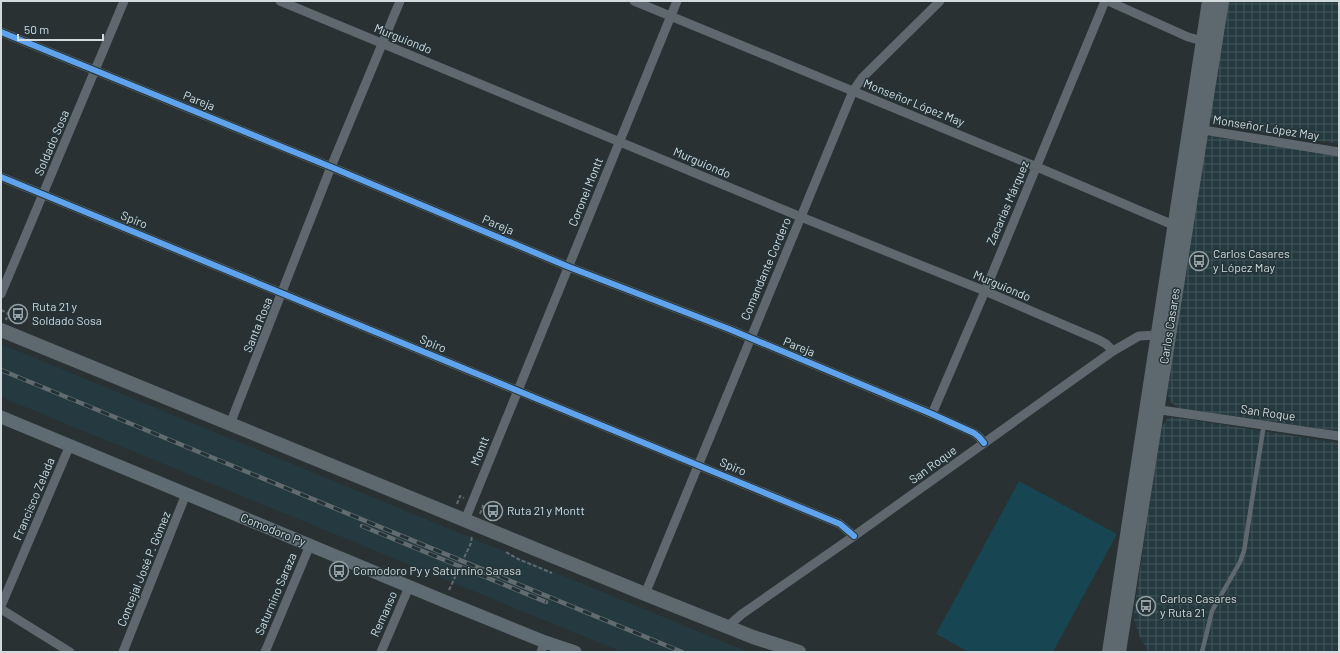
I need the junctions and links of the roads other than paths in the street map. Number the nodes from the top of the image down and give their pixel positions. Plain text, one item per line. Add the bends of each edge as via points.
1 (124, 1) edge
2 (280, 1) edge
3 (400, 1) edge
4 (634, 1) edge
5 (678, 1) edge
6 (940, 1) edge
7 (1105, 1) edge
8 (1108, 1) edge
9 (1210, 1) edge
10 (1222, 1) edge
11 (671, 16) junction
12 (1, 32) edge
13 (1203, 41) junction
14 (383, 43) junction
15 (95, 70) junction
16 (853, 91) junction
17 (1196, 129) junction
18 (619, 141) junction
19 (1339, 152) edge
20 (331, 167) junction
21 (1036, 167) junction
22 (1, 177) edge
23 (44, 195) junction
24 (801, 217) junction
25 (1180, 228) junction
26 (569, 267) junction
27 (985, 291) junction
28 (282, 293) junction
29 (1, 294) edge
30 (1, 330) edge
31 (1158, 335) junction
32 (750, 339) junction
33 (1113, 351) junction
34 (518, 391) junction
35 (1152, 409) junction
36 (932, 414) junction
37 (1, 416) edge
38 (230, 424) junction
39 (1264, 424) junction
40 (1339, 436) edge
41 (984, 443) junction
42 (70, 446) junction
43 (698, 465) junction
44 (186, 494) junction
45 (464, 520) junction
46 (854, 536) junction
47 (310, 545) junction
48 (409, 587) junction
49 (645, 594) junction
50 (1, 606) edge
51 (1, 609) edge
52 (727, 627) junction
53 (543, 647) edge
54 (1113, 651) edge
55 (70, 652) edge
56 (123, 652) edge
57 (265, 652) edge
58 (381, 652) edge
59 (567, 652) edge
60 (575, 652) edge
61 (799, 652) edge
62 (1202, 652) edge

1 - 15 street, Soldado Sosa
2 - 14 street, Murguiondo
3 - 14 street, Santa Rosa
4 - 11 street, Monseñor López May
5 - 11 street, Coronel Montt
6 - 16 street, Comandante Cordero via 862,78
7 - 21 street, Zacarías Márquez
8 - 13 street via 1188,37
9 - 13 main road, Carlos Casares
10 - 17 main road, Carlos Casares
11 - 16 street, Monseñor López May
11 - 18 street, Coronel Montt
12 - 15 street, Pareja
13 - 17 main road, Carlos Casares
14 - 18 street, Murguiondo
14 - 20 street, Santa Rosa
15 - 20 street, Pareja
15 - 23 street, Soldado Sosa
16 - 21 street, Monseñor López May
16 - 24 street, Comandante Cordero
17 - 19 street, Monseñor López May
17 - 25 main road, Carlos Casares
18 - 24 street, Murguiondo
18 - 26 street, Coronel Montt
20 - 26 street, Pareja
20 - 28 street, Santa Rosa
21 - 25 street, Monseñor López May
21 - 27 street, Zacarías Márquez
22 - 23 street, Spiro
23 - 28 street, Spiro
23 - 29 street, Soldado Sosa
24 - 27 street, Murguiondo
24 - 32 street, Comandante Cordero
25 - 31 main road, Carlos Casares
25 - 35 main road, Carlos Casares
26 - 32 street, Pareja
26 - 34 street, Coronel Montt
27 - 33 street, Murguiondo via 1099,340
27 - 36 street, Zacarías Márquez
28 - 34 street, Spiro
28 - 38 street, Santa Rosa
30 - 38 main road
31 - 33 street, San Roque via 1139,336
31 - 35 main road, Carlos Casares
32 - 36 street, Pareja
32 - 43 street, Comandante Cordero
33 - 41 street, San Roque
34 - 43 street, Spiro
34 - 45 street, Montt
35 - 39 street, San Roque
35 - 54 main road, Carlos Casares
36 - 41 street, Pareja via 974,433
37 - 42 main road, Comodoro Py
38 - 45 main road
39 - 40 street, San Roque
39 - 62 lane via 1244,551 1212,611
41 - 46 street, San Roque
42 - 44 main road, Comodoro Py
42 - 50 street, Francisco Zelada
43 - 46 street, Spiro via 840,524
43 - 49 street, Comandante Cordero
44 - 47 main road, Comodoro Py
44 - 56 street, Concejal José P. Gómez
45 - 49 main road
46 - 52 street, San Roque
47 - 48 main road, Comodoro Py
47 - 57 street, Saturnino Saraza
48 - 53 main road, Comodoro Py
48 - 58 street, Remanso
49 - 52 main road
51 - 55 street
52 - 61 main road
53 - 59 street, Comodoro Py
53 - 60 main road, Comodoro Py

